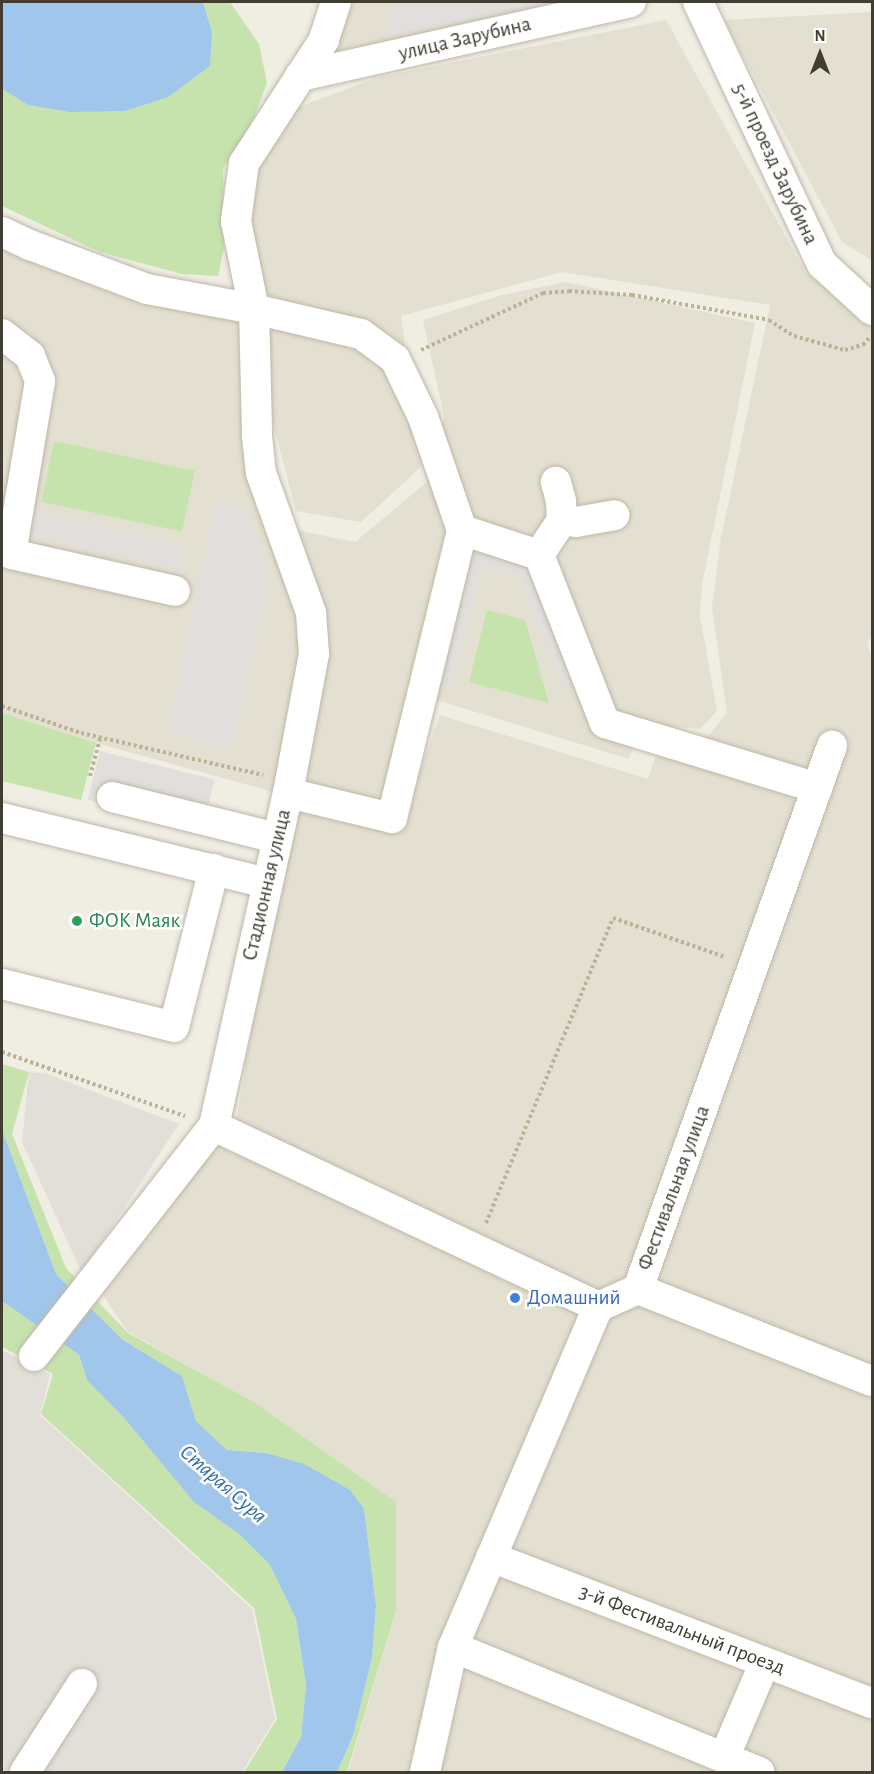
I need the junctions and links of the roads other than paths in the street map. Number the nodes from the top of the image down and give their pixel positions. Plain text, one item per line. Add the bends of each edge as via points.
1 (336, 2) edge
2 (631, 2) edge
3 (698, 2) edge
4 (300, 76) junction
5 (2, 232) edge
6 (254, 309) junction
7 (873, 310) edge
8 (2, 334) edge
9 (556, 482) dead end
10 (614, 515) dead end
11 (562, 520) junction
12 (462, 530) junction
13 (539, 555) junction
14 (175, 591) dead end
15 (832, 746) dead end
16 (289, 787) junction
17 (817, 788) junction
18 (112, 797) dead end
19 (2, 818) edge
20 (278, 838) junction
21 (214, 869) junction
22 (267, 883) junction
23 (2, 984) edge
24 (214, 1126) junction
25 (638, 1289) junction
26 (598, 1307) junction
27 (34, 1356) dead end
28 (873, 1381) edge
29 (491, 1557) junction
30 (453, 1647) junction
31 (765, 1662) junction
32 (82, 1684) dead end
33 (873, 1703) edge
34 (724, 1758) junction
35 (25, 1773) edge
36 (425, 1773) edge
37 (759, 1773) edge

1 - 4 street via 324,40
2 - 4 street, улица Зарубина
3 - 7 street, 5-й проезд Зарубина via 822,264
4 - 6 street via 244,163 236,221
5 - 6 street via 147,289
6 - 12 street via 361,334 395,359 423,417
6 - 16 street via 256,436 261,473 311,613 314,644
8 - 14 street via 30,356 40,381 11,554
9 - 11 street
10 - 11 street via 576,522
11 - 13 street
12 - 13 street
12 - 16 street, Стадионная улица via 392,818
13 - 17 street via 605,723
15 - 17 street, Фестивальная улица
16 - 20 street, Стадионная улица
17 - 25 street, Фестивальная улица
18 - 20 street
19 - 21 street
20 - 22 street, Стадионная улица
21 - 22 street
21 - 23 street via 174,1027
22 - 24 street, Стадионная улица
24 - 26 street
24 - 27 street
25 - 26 street, Фестивальная улица
25 - 28 street
26 - 29 street
29 - 30 street
29 - 31 street, 3-й Фестивальный проезд
30 - 34 street
30 - 36 street
31 - 33 street, 3-й Фестивальный проезд
31 - 34 street
32 - 35 street
34 - 37 street

